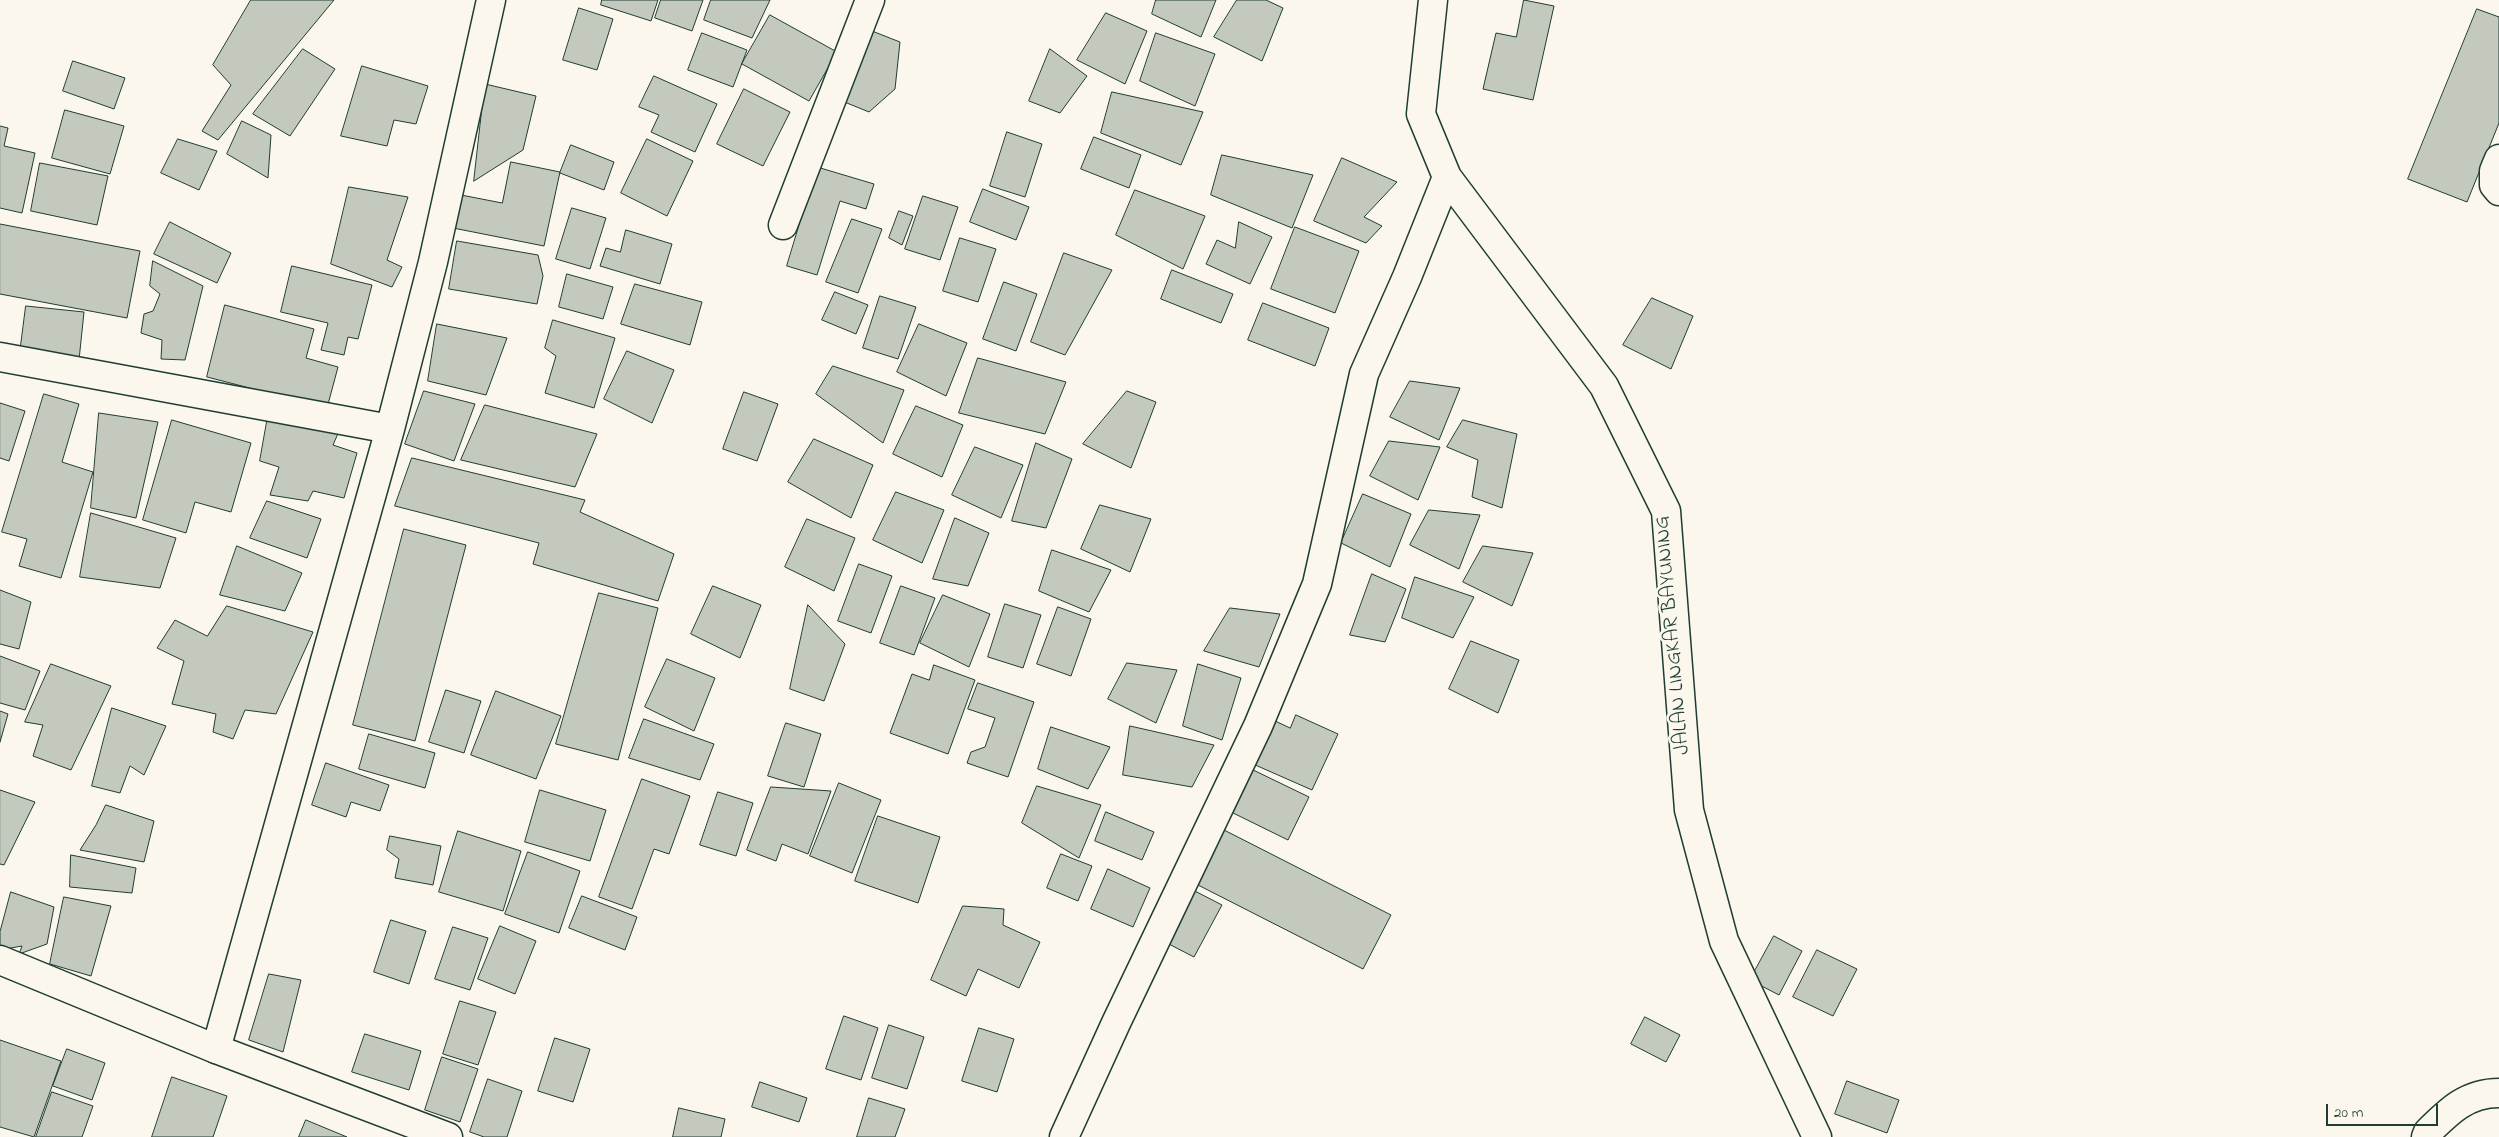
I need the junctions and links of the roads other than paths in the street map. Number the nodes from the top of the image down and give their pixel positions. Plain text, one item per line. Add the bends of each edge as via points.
1 (870, 0) edge
2 (1433, 0) edge
3 (487, 2) edge
4 (2499, 159) edge
5 (1447, 177) junction
6 (2499, 191) edge
7 (783, 225) dead end
8 (0, 357) edge
9 (390, 429) junction
10 (0, 960) edge
11 (216, 1049) junction
12 (2499, 1093) edge
13 (448, 1137) edge
14 (1064, 1137) edge
15 (1817, 1137) edge
16 (2426, 1137) edge

1 - 7 main road
2 - 5 main road, JALAN LINGKAR BAYUNING via 1421,114
3 - 9 main road via 433,262
4 - 6 main road via 2494,170 2494,185
5 - 14 main road via 1408,277 1364,374 1317,584 1258,726
5 - 15 main road, JALAN LINGKAR BAYUNING via 1604,386 1666,511 1689,810 1724,941
8 - 9 main road
9 - 11 main road
10 - 11 main road
11 - 13 main road
12 - 16 main road via 2488,1093 2456,1105

